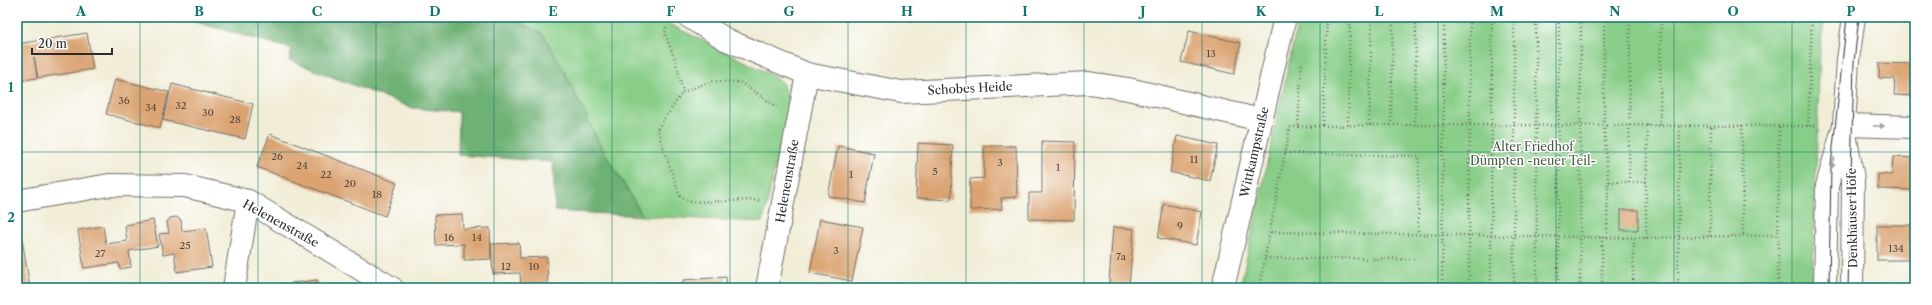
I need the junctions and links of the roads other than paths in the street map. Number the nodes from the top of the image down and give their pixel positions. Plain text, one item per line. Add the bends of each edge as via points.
1 (688, 17) edge
2 (1285, 17) edge
3 (1854, 17) edge
4 (807, 74) junction
5 (1261, 120) junction
6 (1844, 125) junction
7 (1915, 127) edge
8 (17, 201) edge
9 (248, 201) junction
10 (234, 288) edge
11 (392, 288) edge
12 (767, 288) edge
13 (1224, 288) edge
14 (1825, 288) edge
15 (1852, 288) edge

1 - 4 street, Schobes Heide via 727,40
2 - 5 street, Wittkampstraße
3 - 6 street, Denkhauser Höfe via 1848,60
4 - 5 street, Schobes Heide via 901,92 1089,83 1128,89
4 - 12 street, Helenenstraße
5 - 13 street, Wittkampstraße
6 -> 7 street
6 -> 14 street, Denkhauser Höfe via 1827,186
6 - 15 street, Denkhauser Höfe via 1853,179
8 - 9 street, Helenenstraße via 108,185 185,186
9 - 10 street
9 - 11 street, Helenenstraße

